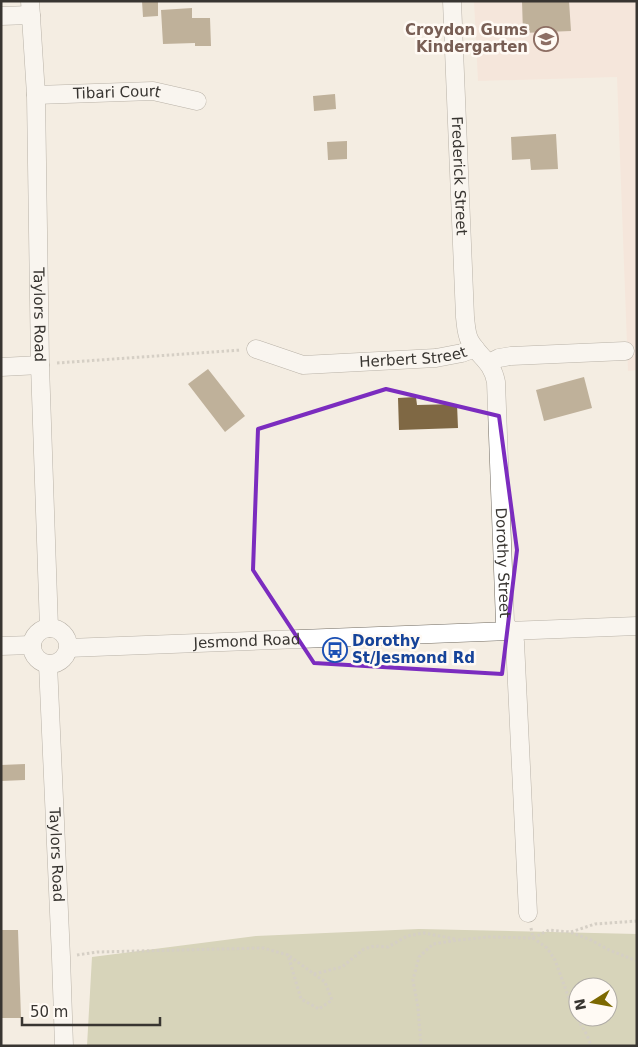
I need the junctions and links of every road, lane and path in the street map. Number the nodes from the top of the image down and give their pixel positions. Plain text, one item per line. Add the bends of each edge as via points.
1 (452, 1) edge
2 (31, 8) edge
3 (1, 16) edge
4 (36, 95) junction
5 (197, 101) dead end
6 (475, 348) junction
7 (256, 349) joint
8 (625, 352) dead end
9 (488, 363) junction
10 (40, 365) junction
11 (1, 366) edge
12 (637, 626) edge
13 (49, 628) junction
14 (510, 632) junction
15 (32, 645) junction
16 (1, 646) edge
17 (68, 648) junction
18 (48, 664) junction
19 (528, 913) joint
20 (637, 921) edge
21 (570, 932) junction
22 (533, 938) junction
23 (458, 940) junction
24 (288, 955) junction
25 (61, 957) junction
26 (637, 961) edge
27 (313, 974) junction
28 (64, 1046) edge
29 (420, 1046) edge
30 (591, 1046) edge

1 - 6 street, Frederick Street via 465,317 469,340
2 - 3 street
2 - 4 street, Taylors Road
4 - 5 street, Tibari Court via 153,91
4 - 10 street, Taylors Road
6 - 7 street, Herbert Street via 436,358 303,365
6 - 9 street, Herbert Street
7 - 10 path
8 - 9 street, Herbert Street via 511,356
9 - 14 street, Dorothy Street via 495,373 496,382 505,622
10 - 11 street
10 - 13 street, Taylors Road
12 - 14 street, Jesmond Road
13 - 15 street via 35,635
13 - 17 street via 63,634
14 - 17 street, Jesmond Road
14 - 19 street, Dorothy Street via 515,642
15 - 16 street
15 - 18 street via 38,660
17 - 18 street via 59,661
18 - 25 street, Taylors Road
19 - 22 path
20 - 21 path via 595,924
21 - 22 path via 549,930
21 - 26 path
22 - 23 path
22 - 30 path via 547,948 555,960 574,1015
23 - 27 path via 424,933 407,936 388,948 374,946 364,949 342,967
23 - 29 path via 433,944 419,958 413,980
24 - 25 path via 263,948 97,952
24 - 27 path
24 - 27 path via 300,1000 319,1009 332,1000 324,982
25 - 28 street, Taylors Road

